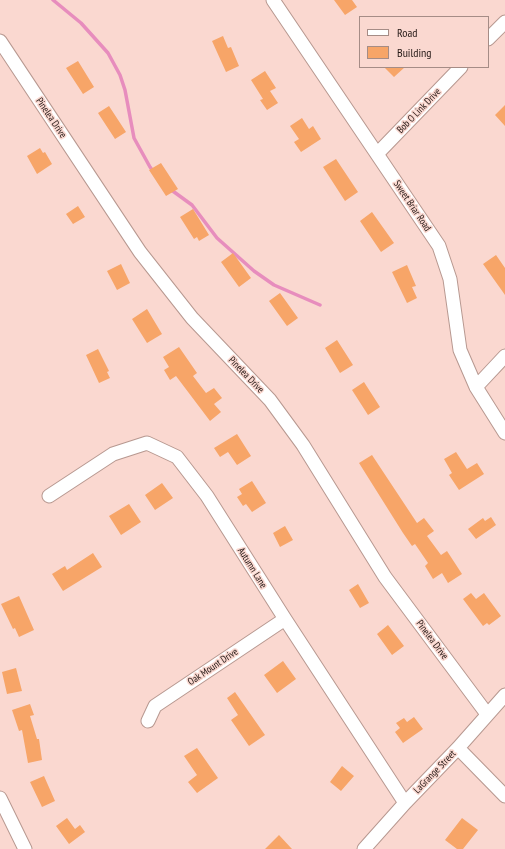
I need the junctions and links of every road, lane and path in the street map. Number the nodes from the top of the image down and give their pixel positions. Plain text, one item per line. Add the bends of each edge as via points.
1 (273, 0) edge
2 (505, 22) edge
3 (489, 39) edge
4 (0, 41) edge
5 (460, 68) edge
6 (377, 154) junction
7 (505, 356) edge
8 (476, 387) junction
9 (505, 432) edge
10 (48, 496) dead end
11 (285, 619) junction
12 (505, 695) edge
13 (487, 714) junction
14 (148, 721) dead end
15 (458, 748) junction
16 (505, 796) edge
17 (0, 798) edge
18 (405, 803) junction
19 (25, 849) edge
20 (364, 849) edge

1 - 6 street, Sweet Briar Road
2 - 3 street
4 - 13 street, Pinelea Drive via 140,252 192,318 270,400 303,445 385,577
5 - 6 street, Bob O Link Drive
6 - 8 street, Sweet Briar Road via 439,246 450,279 460,350
7 - 8 street
8 - 9 street, Sweet Briar Road
10 - 11 street, Autumn Lane via 113,454 147,443 177,457 207,496
11 - 14 street, Oak Mount Drive via 155,706
11 - 18 street, Autumn Lane
12 - 13 street, LaGrange Street
13 - 15 street, LaGrange Street
15 - 16 street
15 - 18 street, LaGrange Street
17 - 19 street
18 - 20 street, LaGrange Street

